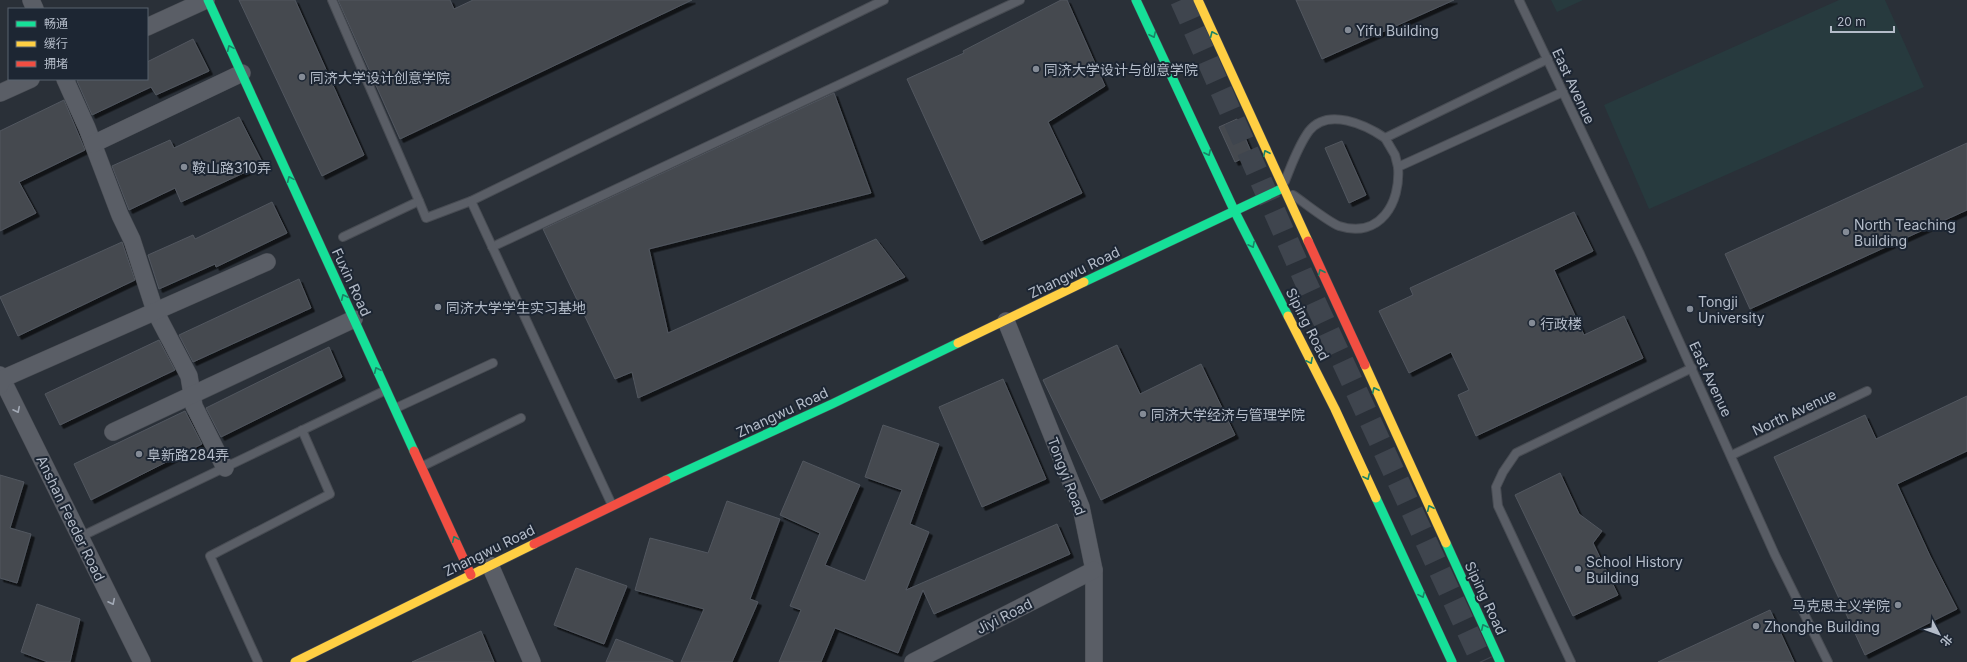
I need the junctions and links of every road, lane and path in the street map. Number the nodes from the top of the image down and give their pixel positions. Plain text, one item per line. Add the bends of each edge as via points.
1 (207, 0) edge
2 (332, 0) edge
3 (884, 0) edge
4 (1020, 0) edge
5 (1136, 0) edge
6 (1198, 0) edge
7 (1519, 0) edge
8 (148, 27) edge
9 (1548, 60) junction
10 (242, 73) junction
11 (29, 80) edge
12 (65, 80) edge
13 (1563, 92) junction
14 (0, 93) edge
15 (1385, 138) junction
16 (93, 144) junction
17 (1398, 167) junction
18 (1283, 188) junction
19 (419, 201) junction
20 (471, 201) junction
21 (1234, 210) junction
22 (343, 237) dead end
23 (492, 246) junction
24 (267, 262) dead end
25 (155, 311) junction
26 (354, 319) junction
27 (1006, 321) junction
28 (494, 363) dead end
29 (1692, 368) junction
30 (1, 379) edge
31 (386, 390) junction
32 (1867, 391) dead end
33 (192, 395) junction
34 (395, 408) junction
35 (521, 418) dead end
36 (302, 430) junction
37 (114, 432) dead end
38 (1732, 455) junction
39 (422, 467) junction
40 (225, 468) junction
41 (612, 506) junction
42 (80, 537) junction
43 (490, 566) junction
44 (1094, 570) junction
45 (471, 575) junction
46 (142, 662) edge
47 (258, 662) edge
48 (295, 662) edge
49 (532, 662) edge
50 (914, 662) edge
51 (1094, 662) edge
52 (1452, 662) edge
53 (1500, 662) edge
54 (1571, 662) edge
55 (1828, 662) edge

1 - 8 street
10 -> 1 street, Fuxin Road
2 - 19 lane
3 - 20 lane
4 - 23 lane
5 -> 21 street, Siping Road
18 -> 6 street, Siping Road
7 - 9 lane, East Avenue
9 - 13 lane, East Avenue
9 - 15 lane
10 - 16 street
26 -> 10 street, Fuxin Road
11 - 14 street
12 - 16 street
13 - 17 lane
13 - 29 lane, East Avenue
15 - 17 lane via 1395,155
15 - 18 lane via 1350,120 1327,120 1310,130 1300,146
16 - 25 street via 132,240
17 - 18 lane via 1399,180 1392,205 1379,222 1361,230 1338,226
18 - 21 street, Zhangwu Road
53 -> 18 street, Siping Road
19 - 20 lane via 426,218
19 - 22 lane
20 - 23 lane
21 - 27 street, Zhangwu Road
21 -> 52 street, Siping Road via 1335,409
23 - 41 lane
24 - 25 street
25 - 30 street
25 - 33 street via 189,376
31 -> 26 street, Fuxin Road
26 - 33 street
27 - 41 street, Zhangwu Road
27 - 44 street, Tongyi Road via 1081,507
28 - 34 lane
29 - 38 lane, East Avenue
29 - 54 lane via 1516,453 1496,487 1498,506
30 -> 42 street, Anshan Feeder Road
31 - 34 street, Fuxin Road
31 - 36 lane
32 - 38 lane, North Avenue
33 - 37 street
33 - 40 street via 194,406
34 - 39 street, Fuxin Road
35 - 39 lane
36 - 40 lane
36 - 47 lane via 330,494 210,556
38 - 55 lane, East Avenue via 1775,555
45 -> 39 street, Fuxin Road
40 - 42 lane
41 - 43 street, Zhangwu Road
42 -> 46 street, Anshan Feeder Road
43 - 45 street, Zhangwu Road
43 - 49 street
44 - 50 street, Jiyi Road
44 - 51 street, Tongyi Road
45 - 48 street, Zhangwu Road

